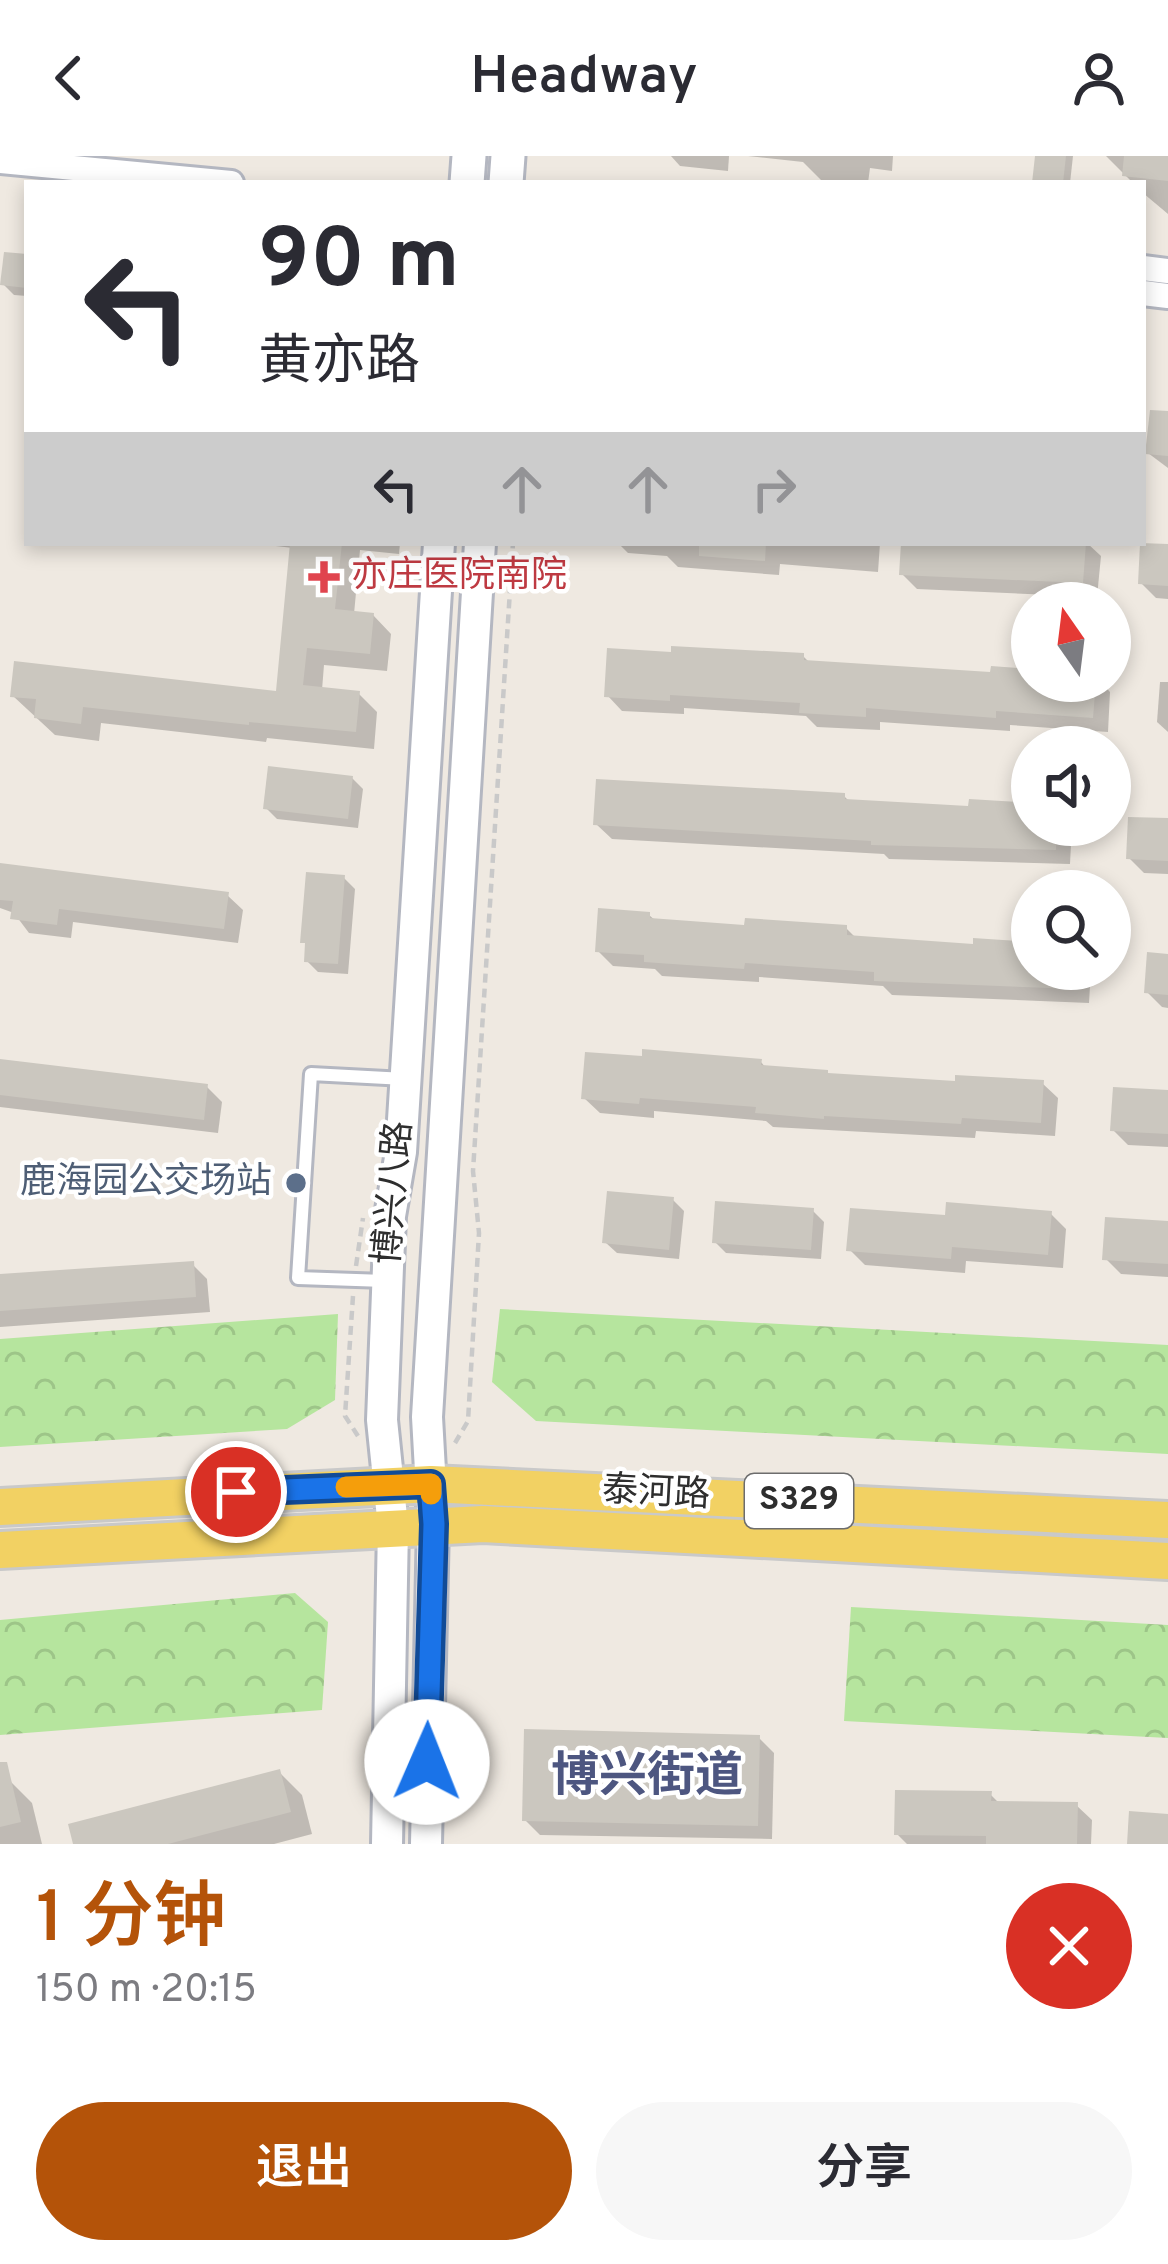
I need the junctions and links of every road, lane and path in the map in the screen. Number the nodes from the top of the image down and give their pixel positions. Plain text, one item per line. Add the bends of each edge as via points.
1 (0, 161) edge
2 (200, 180) edge
3 (439, 546) edge
4 (481, 546) edge
5 (513, 546) edge
6 (405, 1079) junction
7 (386, 1281) junction
8 (431, 1484) junction
9 (387, 1486) junction
10 (0, 1507) edge
11 (1168, 1520) edge
12 (434, 1524) junction
13 (393, 1527) junction
14 (0, 1550) edge
15 (1168, 1561) edge
16 (387, 1844) edge
17 (426, 1844) edge

1 - 2 street
3 - 6 street, 博兴八路
4 - 8 street, 博兴八路 via 428,1394
5 - 8 path via 472,1171 478,1233 468,1421
6 - 7 street, 博兴八路
6 - 7 lane via 311,1074 298,1278
7 - 9 street, 博兴八路
8 - 9 main road, S329
8 - 11 main road, 泰河路 / S329
8 - 12 street, 博兴八路
9 - 10 main road, S329
9 - 13 street, 博兴八路
12 - 13 main road, S329
12 - 15 main road, 泰河路 / S329
12 - 17 street, 博兴八路
13 - 14 main road, S329
13 - 16 street, 博兴八路

